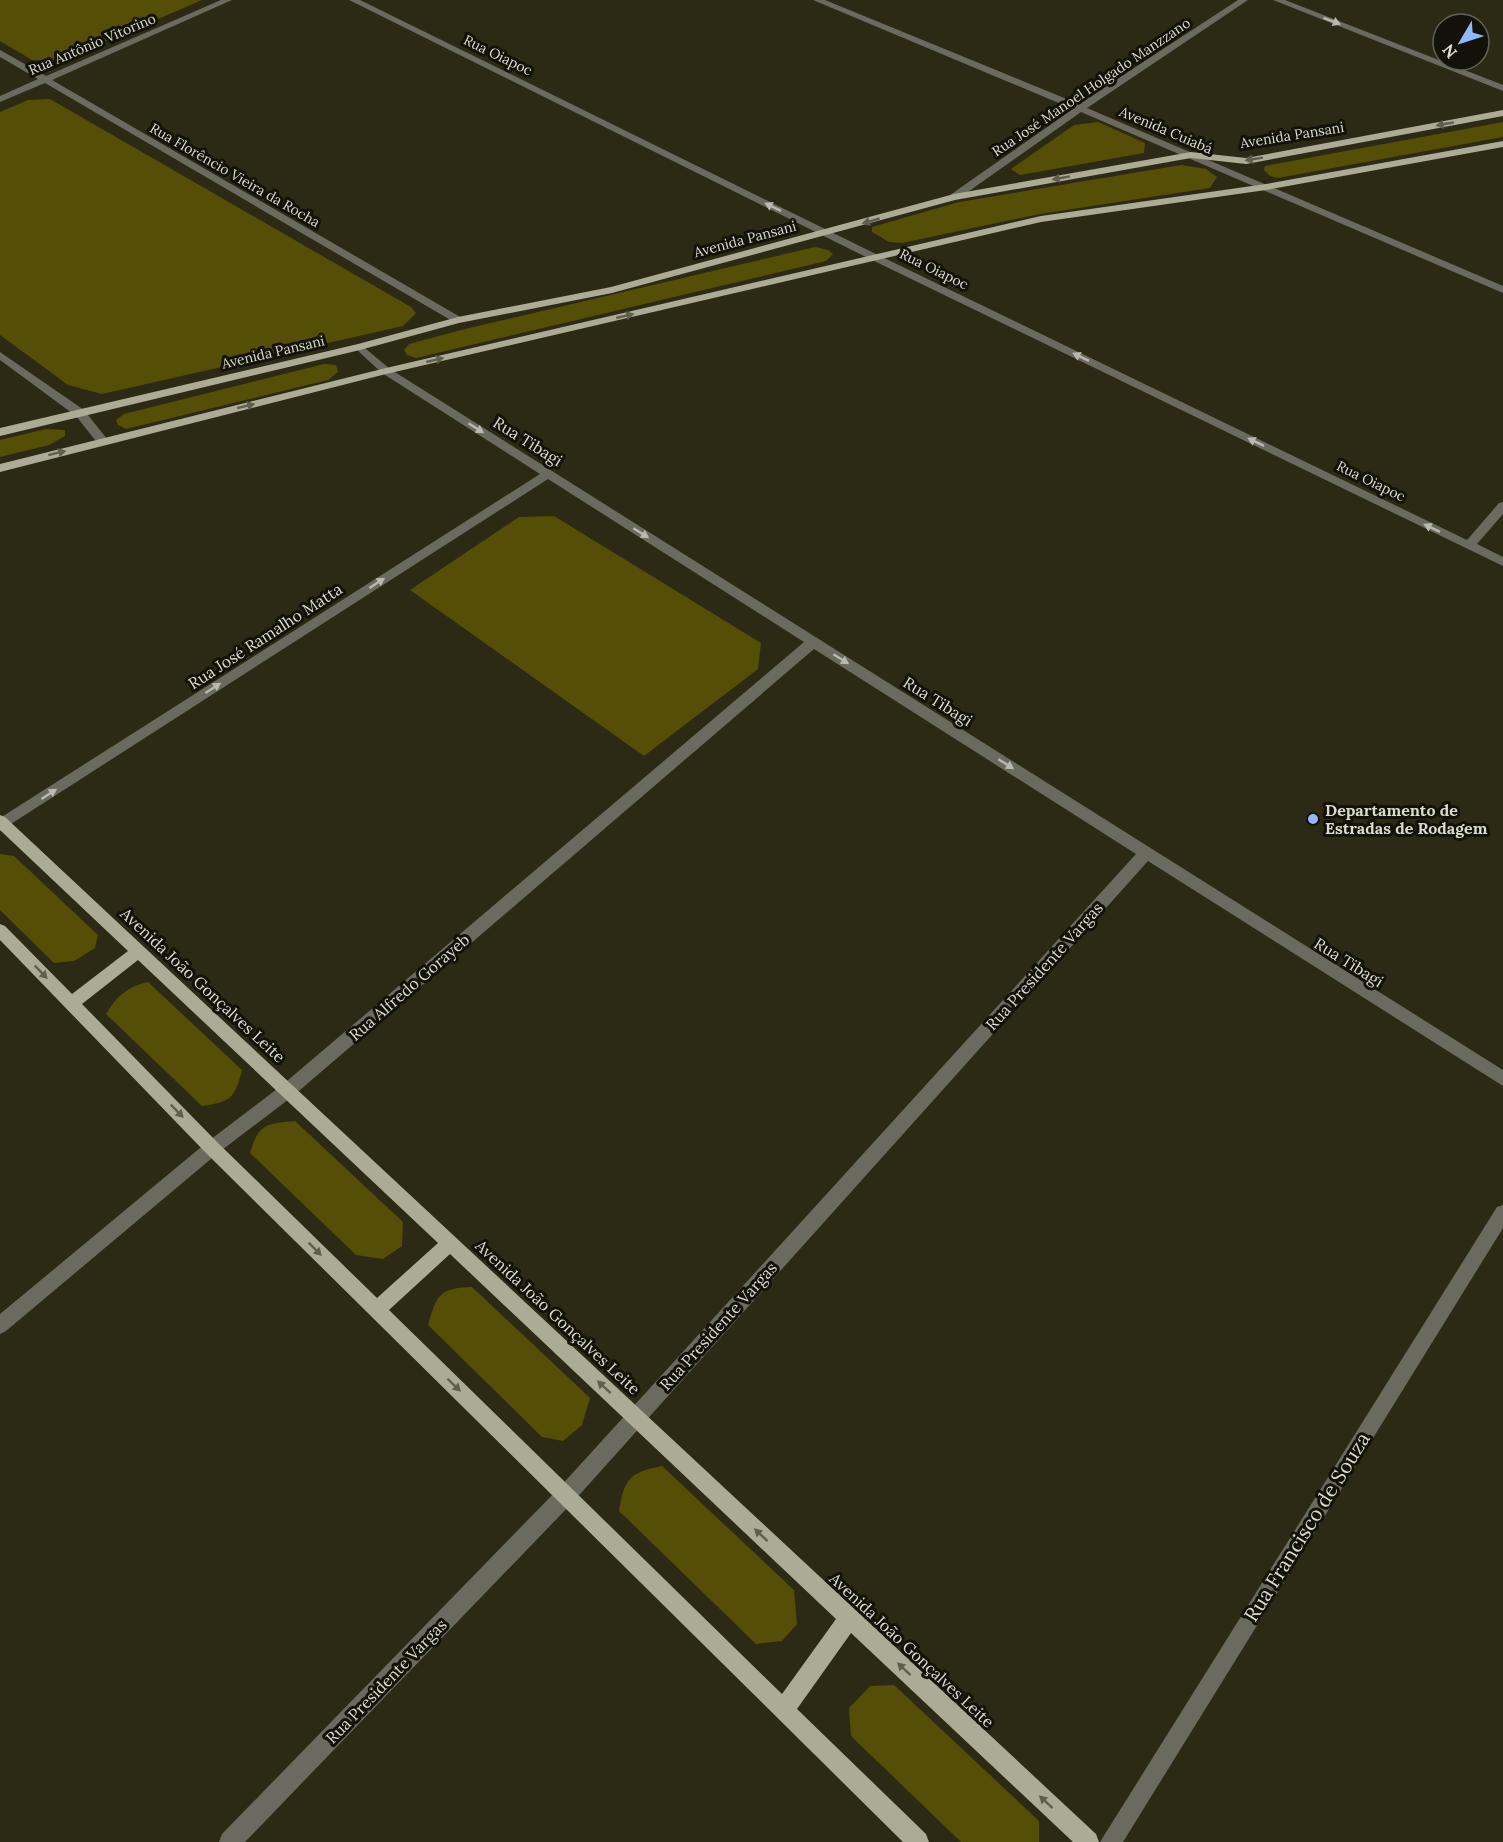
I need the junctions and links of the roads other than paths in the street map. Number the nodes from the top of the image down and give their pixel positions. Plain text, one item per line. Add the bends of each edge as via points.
1 (228, 0) edge
2 (353, 0) edge
3 (817, 0) edge
4 (1244, 0) edge
5 (1277, 0) edge
6 (0, 53) edge
7 (44, 80) junction
8 (1503, 88) edge
9 (0, 99) edge
10 (1080, 108) junction
11 (1503, 113) edge
12 (1503, 144) edge
13 (1191, 155) junction
14 (1266, 187) junction
15 (954, 197) junction
16 (826, 233) junction
17 (874, 257) junction
18 (1503, 290) edge
19 (458, 320) junction
20 (360, 347) junction
21 (0, 355) edge
22 (386, 371) junction
23 (80, 413) junction
24 (0, 432) edge
25 (103, 442) junction
26 (0, 468) edge
27 (548, 474) junction
28 (1503, 506) edge
29 (1469, 546) junction
30 (1503, 562) edge
31 (813, 642) junction
32 (1, 823) edge
33 (1146, 853) junction
34 (0, 930) edge
35 (139, 951) junction
36 (72, 1003) junction
37 (1503, 1079) edge
38 (287, 1091) junction
39 (212, 1148) junction
40 (1503, 1213) edge
41 (450, 1243) junction
42 (377, 1310) junction
43 (0, 1325) edge
44 (636, 1417) junction
45 (566, 1495) junction
46 (849, 1618) junction
47 (784, 1709) junction
48 (230, 1842) edge
49 (918, 1842) edge
50 (1088, 1842) edge
51 (1111, 1842) edge

1 - 7 street, Rua Antônio Vitorino
16 -> 2 street, Rua Oiapoc
3 - 10 street, Avenida Cuiabá
4 - 10 street, Rua José Manoel Holgado Manzzano
5 -> 8 street
6 - 7 street, Rua Florêncio Vieira da Rocha
7 - 9 street, Rua Antônio Vitorino
7 - 19 street, Rua Florêncio Vieira da Rocha
10 - 13 street, Avenida Cuiabá
10 - 15 street, Rua José Manoel Holgado Manzzano
11 -> 13 main road, Avenida Pansani via 1246,161
12 - 14 main road
13 - 14 street, Avenida Cuiabá
13 -> 15 main road, Avenida Pansani
14 - 17 main road via 1041,219
14 - 18 street, Avenida Cuiabá
15 -> 16 main road, Avenida Pansani
16 - 17 street, Rua Oiapoc
16 - 19 main road, Avenida Pansani via 612,290
22 -> 17 main road
29 -> 17 street, Rua Oiapoc
19 - 20 main road, Avenida Pansani
20 - 22 street, Rua Tibagi
20 - 23 main road, Avenida Pansani
21 - 23 street
25 -> 22 main road
22 -> 27 street, Rua Tibagi
23 - 24 main road, Avenida Pansani
23 - 25 street
26 -> 25 main road
27 -> 31 street, Rua Tibagi
32 -> 27 street, Rua José Ramalho Matta
28 - 29 street
29 - 30 street, Rua Oiapoc
31 -> 33 street, Rua Tibagi
31 - 38 street, Rua Alfredo Gorayeb
32 - 35 main road, Avenida João Gonçalves Leite
33 - 37 street, Rua Tibagi
33 - 44 street, Rua Presidente Vargas
34 -> 36 main road
35 - 36 main road
35 - 38 main road, Avenida João Gonçalves Leite
36 -> 39 main road
38 - 39 street, Rua Alfredo Gorayeb
38 - 41 main road, Avenida João Gonçalves Leite
39 -> 42 main road
39 - 43 street, Rua Alfredo Gorayeb
40 - 51 street, Rua Francisco de Souza
41 - 42 main road
44 -> 41 main road, Avenida João Gonçalves Leite
42 -> 45 main road
44 - 45 street, Rua Presidente Vargas
46 -> 44 main road, Avenida João Gonçalves Leite
45 - 47 main road
45 - 48 street, Rua Presidente Vargas
46 - 47 main road
50 -> 46 main road, Avenida João Gonçalves Leite
47 - 49 main road

